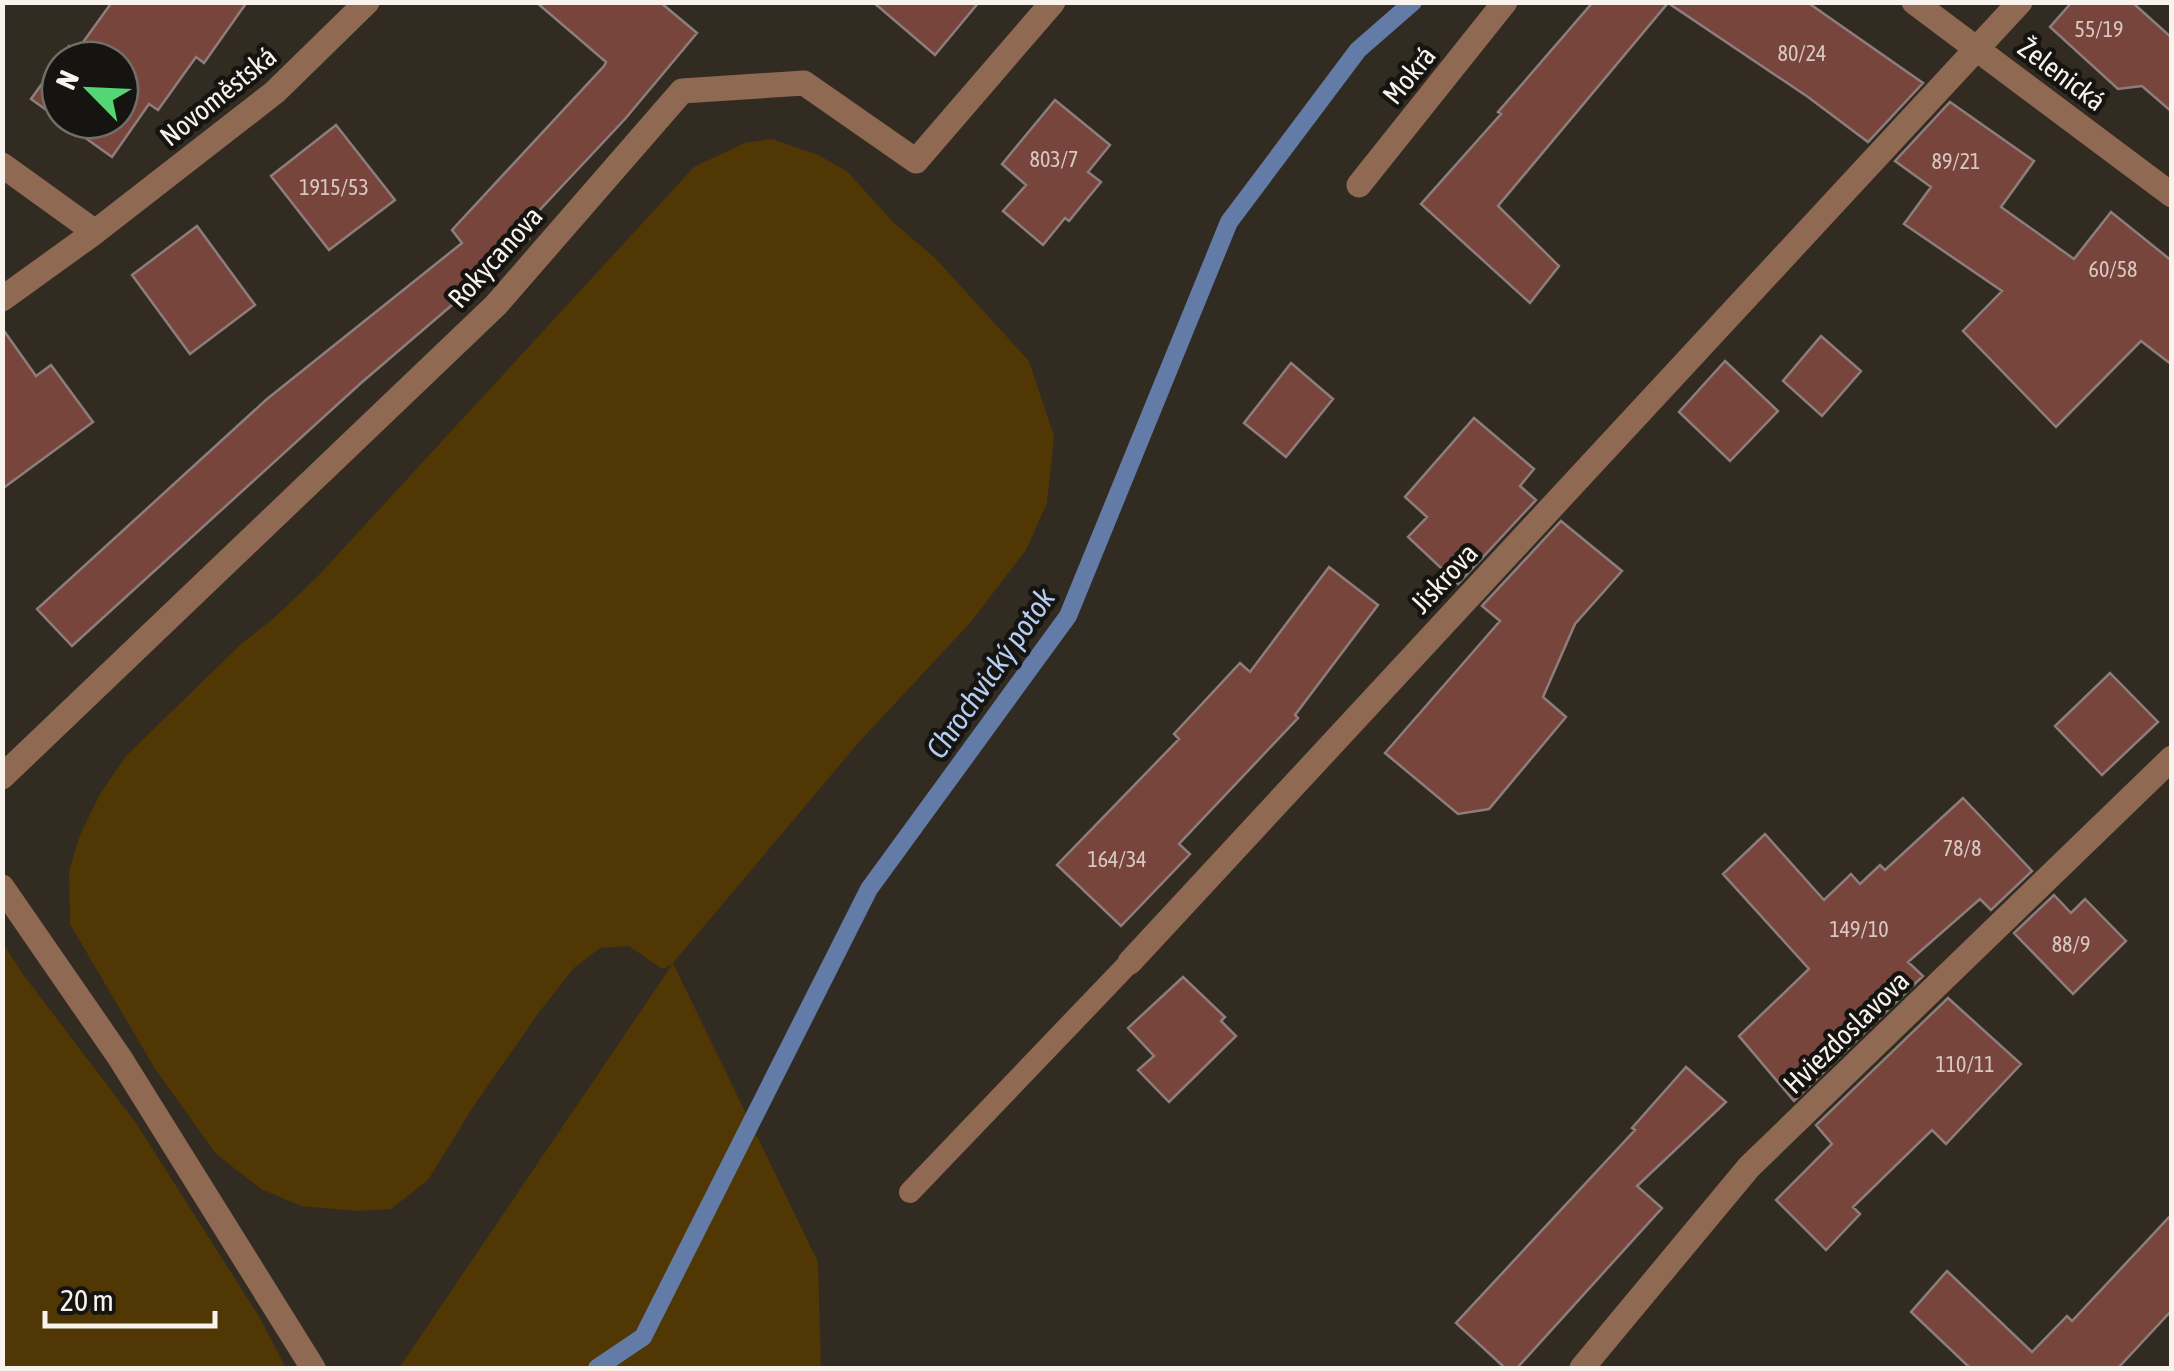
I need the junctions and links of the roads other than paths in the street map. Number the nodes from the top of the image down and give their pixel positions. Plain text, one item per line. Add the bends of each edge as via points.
1 (367, 2) edge
2 (1054, 2) edge
3 (1505, 2) edge
4 (1914, 2) edge
5 (2020, 2) edge
6 (1978, 48) junction
7 (2, 165) edge
8 (1359, 185) dead end
9 (2172, 195) edge
10 (96, 232) junction
11 (2, 299) edge
12 (2172, 758) edge
13 (2, 777) edge
14 (2, 887) edge
15 (1130, 962) joint
16 (910, 1192) dead end
17 (313, 1368) edge
18 (1582, 1368) edge

1 - 10 street, Novoměstská via 275,92
2 - 13 street, Rokycanova via 916,161 804,83 682,91 496,305
3 - 8 street, Mokrá
4 - 6 street, Želenická
5 - 6 street, Jiskrova
6 - 9 street, Želenická
6 - 15 street, Jiskrova
7 - 10 street
10 - 11 street, Novoměstská
12 - 18 street, Hviezdoslavova via 1749,1168
14 - 17 street via 120,1058
15 - 16 lane, Jiskrova

